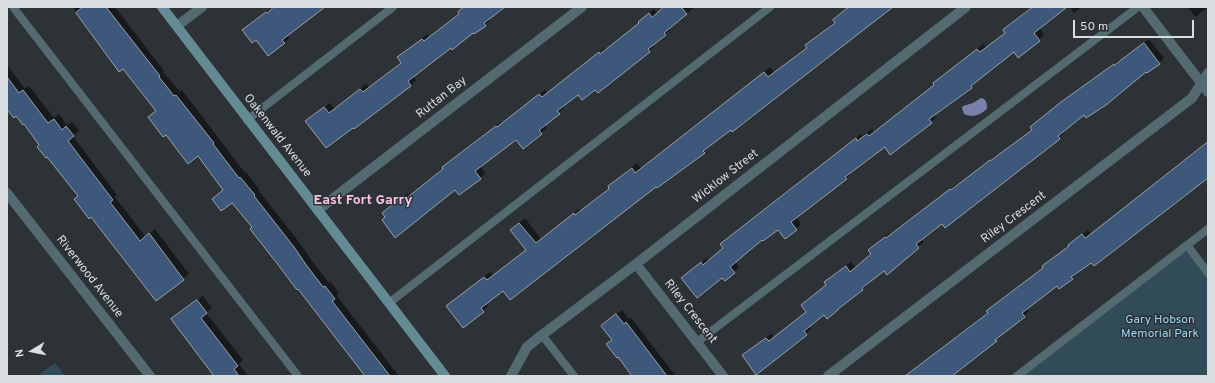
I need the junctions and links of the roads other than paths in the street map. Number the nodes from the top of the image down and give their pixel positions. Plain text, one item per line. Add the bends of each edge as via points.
1 (13, 7) edge
2 (162, 7) edge
3 (202, 7) edge
4 (394, 7) edge
5 (582, 7) edge
6 (770, 7) edge
7 (966, 7) edge
8 (1138, 7) edge
9 (1143, 7) edge
10 (177, 26) junction
11 (1208, 73) edge
12 (1201, 83) junction
13 (1208, 92) edge
14 (247, 120) junction
15 (7, 193) edge
16 (318, 210) junction
17 (1208, 229) edge
18 (1187, 245) junction
19 (636, 264) junction
20 (1208, 273) edge
21 (389, 303) junction
22 (542, 335) junction
23 (698, 342) junction
24 (150, 376) edge
25 (298, 376) edge
26 (445, 376) edge
27 (511, 376) edge
28 (574, 376) edge
29 (723, 376) edge
30 (828, 376) edge
31 (1017, 376) edge

1 - 25 lane
2 - 10 street, Oakenwald Avenue
3 - 10 street
4 - 14 lane
5 - 16 street, Ruttan Bay
6 - 21 lane
7 - 19 street, Wicklow Street
8 - 23 lane
9 - 12 street
10 - 14 street, Oakenwald Avenue
11 - 12 street, Riley Crescent
12 - 13 street
12 - 30 street, Riley Crescent via 1192,98
14 - 16 street, Oakenwald Avenue
15 - 24 street, Riverwood Avenue
16 - 21 street, Oakenwald Avenue
17 - 18 lane
18 - 20 lane
18 - 31 lane
19 - 22 street, Wicklow Street
19 - 23 street, Riley Crescent
21 - 26 street, Oakenwald Avenue
22 - 27 street, Wicklow Street via 527,347
22 - 28 lane
23 - 29 street, Riley Crescent

